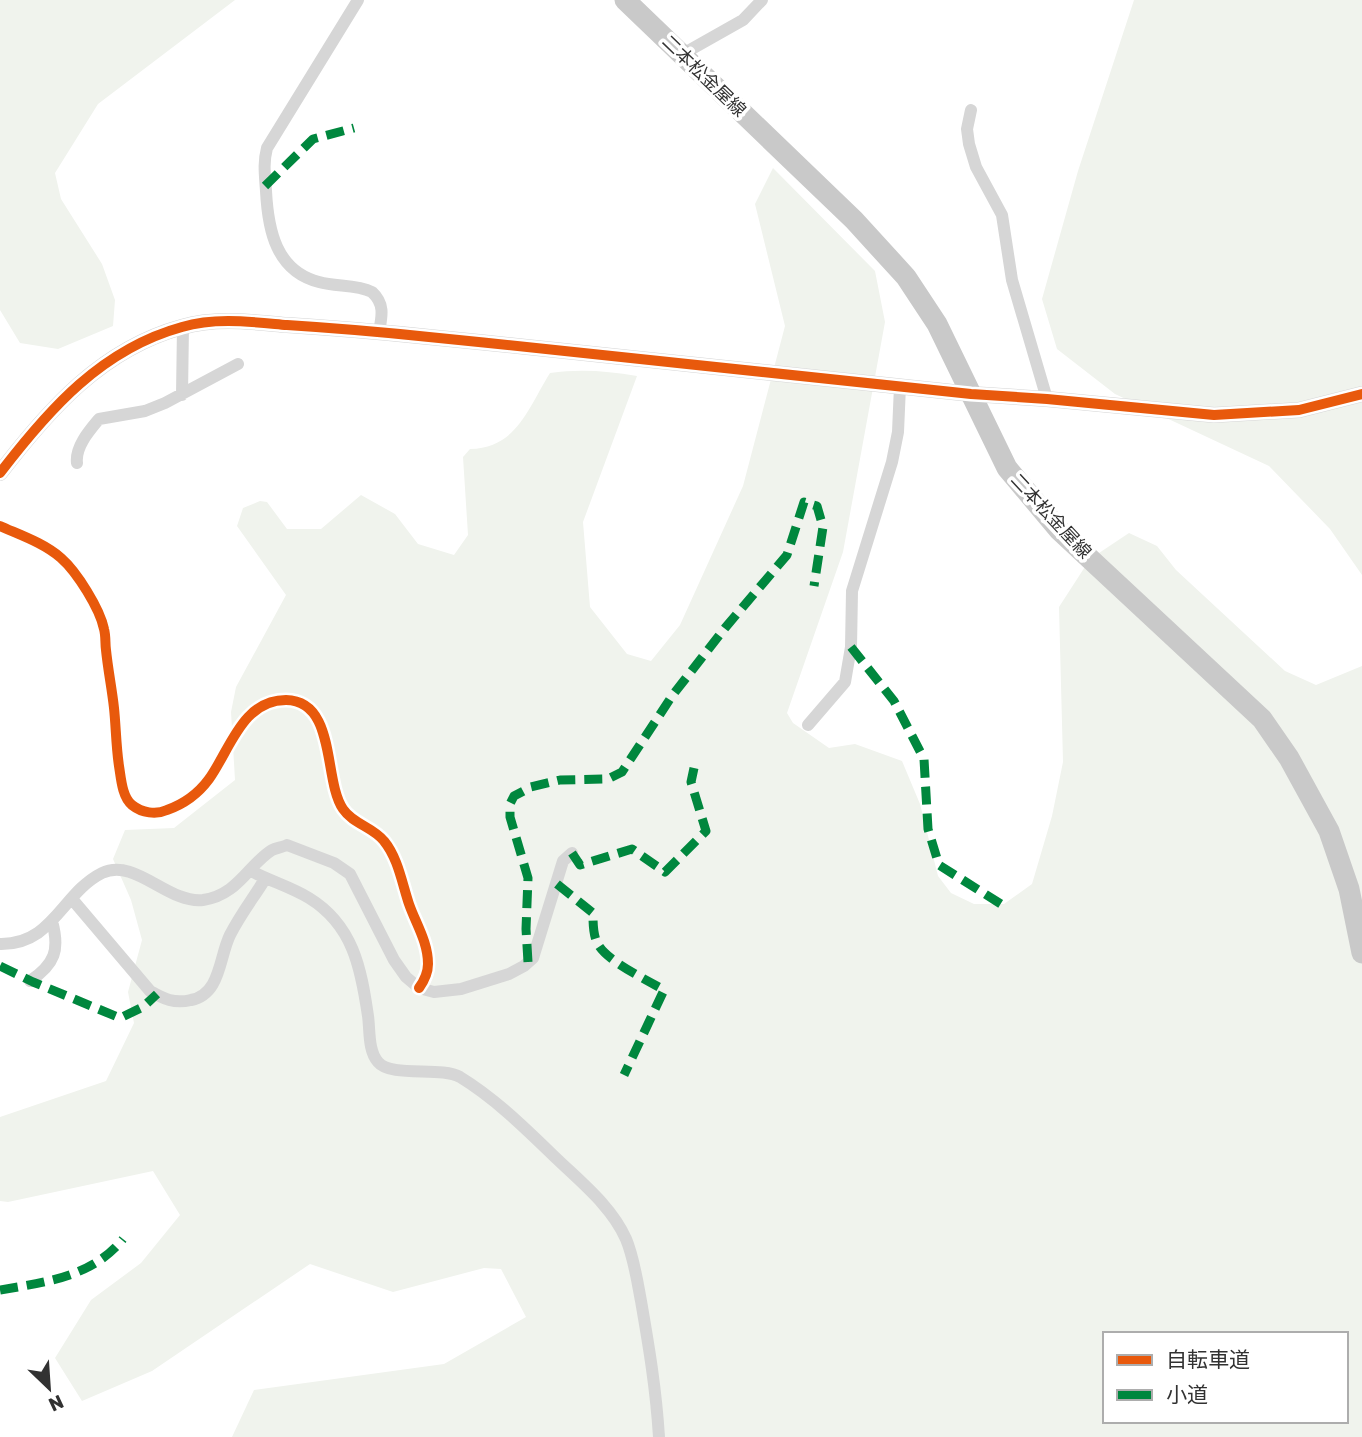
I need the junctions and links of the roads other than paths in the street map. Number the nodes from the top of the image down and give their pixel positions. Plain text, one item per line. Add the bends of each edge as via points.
1 (358, 0) edge
2 (625, 0) edge
3 (762, 0) edge
4 (681, 54) junction
5 (971, 110) dead end
6 (183, 326) junction
7 (379, 332) junction
8 (238, 364) dead end
9 (900, 386) junction
10 (971, 394) junction
11 (1362, 394) edge
12 (182, 396) junction
13 (1047, 399) junction
14 (77, 463) dead end
15 (2, 466) edge
16 (0, 526) edge
17 (808, 725) dead end
18 (572, 853) dead end
19 (251, 872) junction
20 (265, 879) junction
21 (72, 899) junction
22 (52, 921) junction
23 (0, 944) edge
24 (1362, 953) edge
25 (30, 981) dead end
26 (419, 988) junction
27 (659, 1437) edge

1 - 7 street via 267,148 263,163 268,219 281,257 304,277 372,292 382,306
2 - 4 main road, 二本松金屋線
3 - 4 street via 743,20
4 - 10 main road, 二本松金屋線 via 854,220 906,277 937,324
5 - 13 street via 969,144 1002,215 1012,280
6 - 7 street via 212,321
6 - 12 street
6 - 15 street via 106,361
7 - 9 street
8 - 12 street
9 - 10 street
9 - 17 street via 892,462 852,591 845,682
10 - 13 street
10 - 24 main road, 二本松金屋線 via 1007,468 1059,530 1262,719 1329,831 1349,889
11 - 13 street via 1299,410 1214,415
12 - 14 street via 145,411 99,419 81,444
16 - 26 street via 61,558 96,609 105,631 121,778 128,801 136,808 163,812 192,797 210,778 243,723 264,705 287,700 310,710 328,745 343,808 376,832 393,856 426,948 428,970
18 - 26 street via 563,861 537,948 524,967 461,989 433,992
19 - 20 street
19 - 21 street via 234,886 201,900 178,896 116,869 93,879
19 - 26 street via 272,850 287,845 346,870 394,960
20 - 21 street via 230,935 208,993 187,1001 175,1002 150,990
20 - 27 street via 309,898 342,927 357,962 378,1062 385,1067 457,1075 516,1119 614,1218 633,1257 656,1385
21 - 22 street
22 - 23 street via 32,939
22 - 25 street via 53,957

